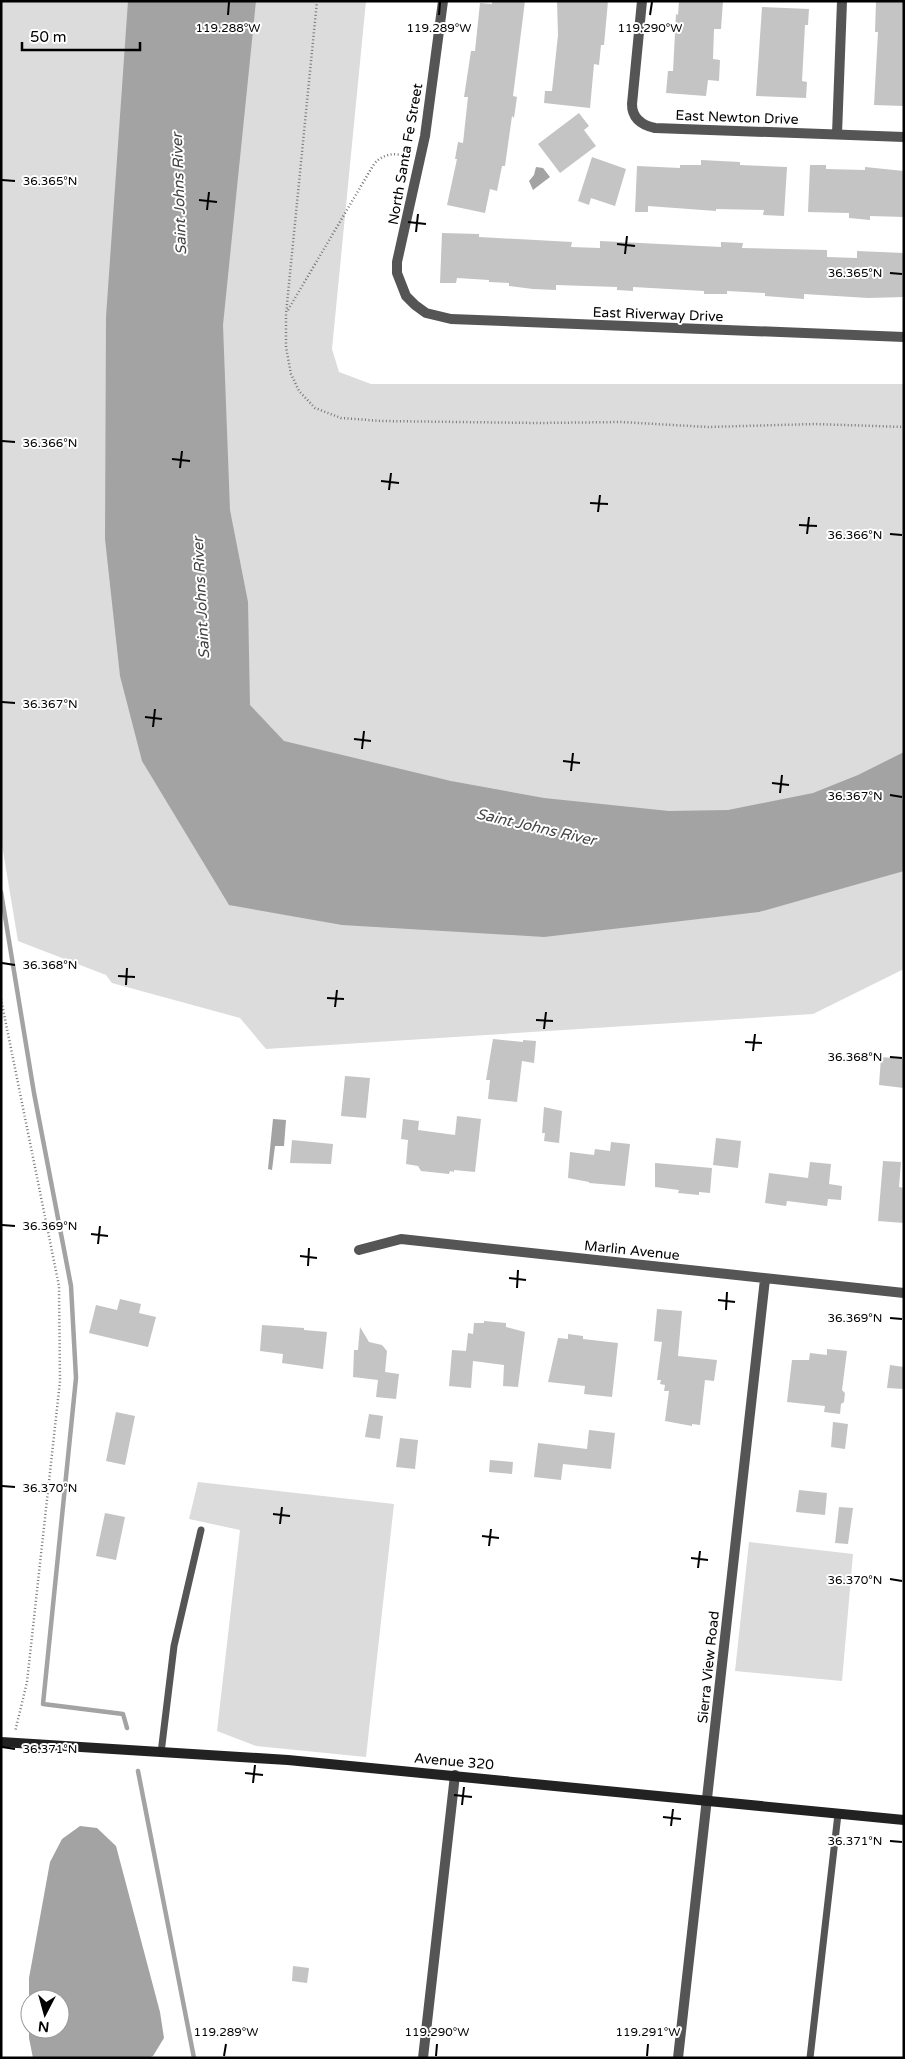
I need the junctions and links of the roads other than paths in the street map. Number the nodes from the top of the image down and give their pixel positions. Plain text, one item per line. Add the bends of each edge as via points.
1 (443, 1) edge
2 (642, 1) edge
3 (842, 1) edge
4 (837, 134) junction
5 (904, 137) edge
6 (415, 305) joint
7 (904, 337) edge
8 (359, 1250) dead end
9 (764, 1279) junction
10 (904, 1293) edge
11 (201, 1530) dead end
12 (1, 1742) edge
13 (161, 1753) junction
14 (455, 1775) junction
15 (708, 1801) junction
16 (838, 1814) junction
17 (904, 1820) edge
18 (423, 2058) edge
19 (678, 2058) edge
20 (810, 2058) edge

1 - 6 street, North Santa Fe Street via 420,158 397,262 400,285
2 - 4 street, East Newton Drive via 632,104 638,120 655,128
3 - 4 street
4 - 5 street, East Newton Drive
6 - 7 street, East Riverway Drive via 426,313 451,319
8 - 9 street, Marlin Avenue via 401,1239
9 - 10 street, Marlin Avenue
9 - 15 street, Sierra View Road
11 - 13 lane via 174,1646
12 - 13 street, Avenue 320
13 - 14 street, Avenue 320
14 - 15 street, Avenue 320
14 - 18 street
15 - 16 street, Avenue 320
15 - 19 street, Sierra View Road
16 - 17 street, Avenue 320
16 - 20 lane

